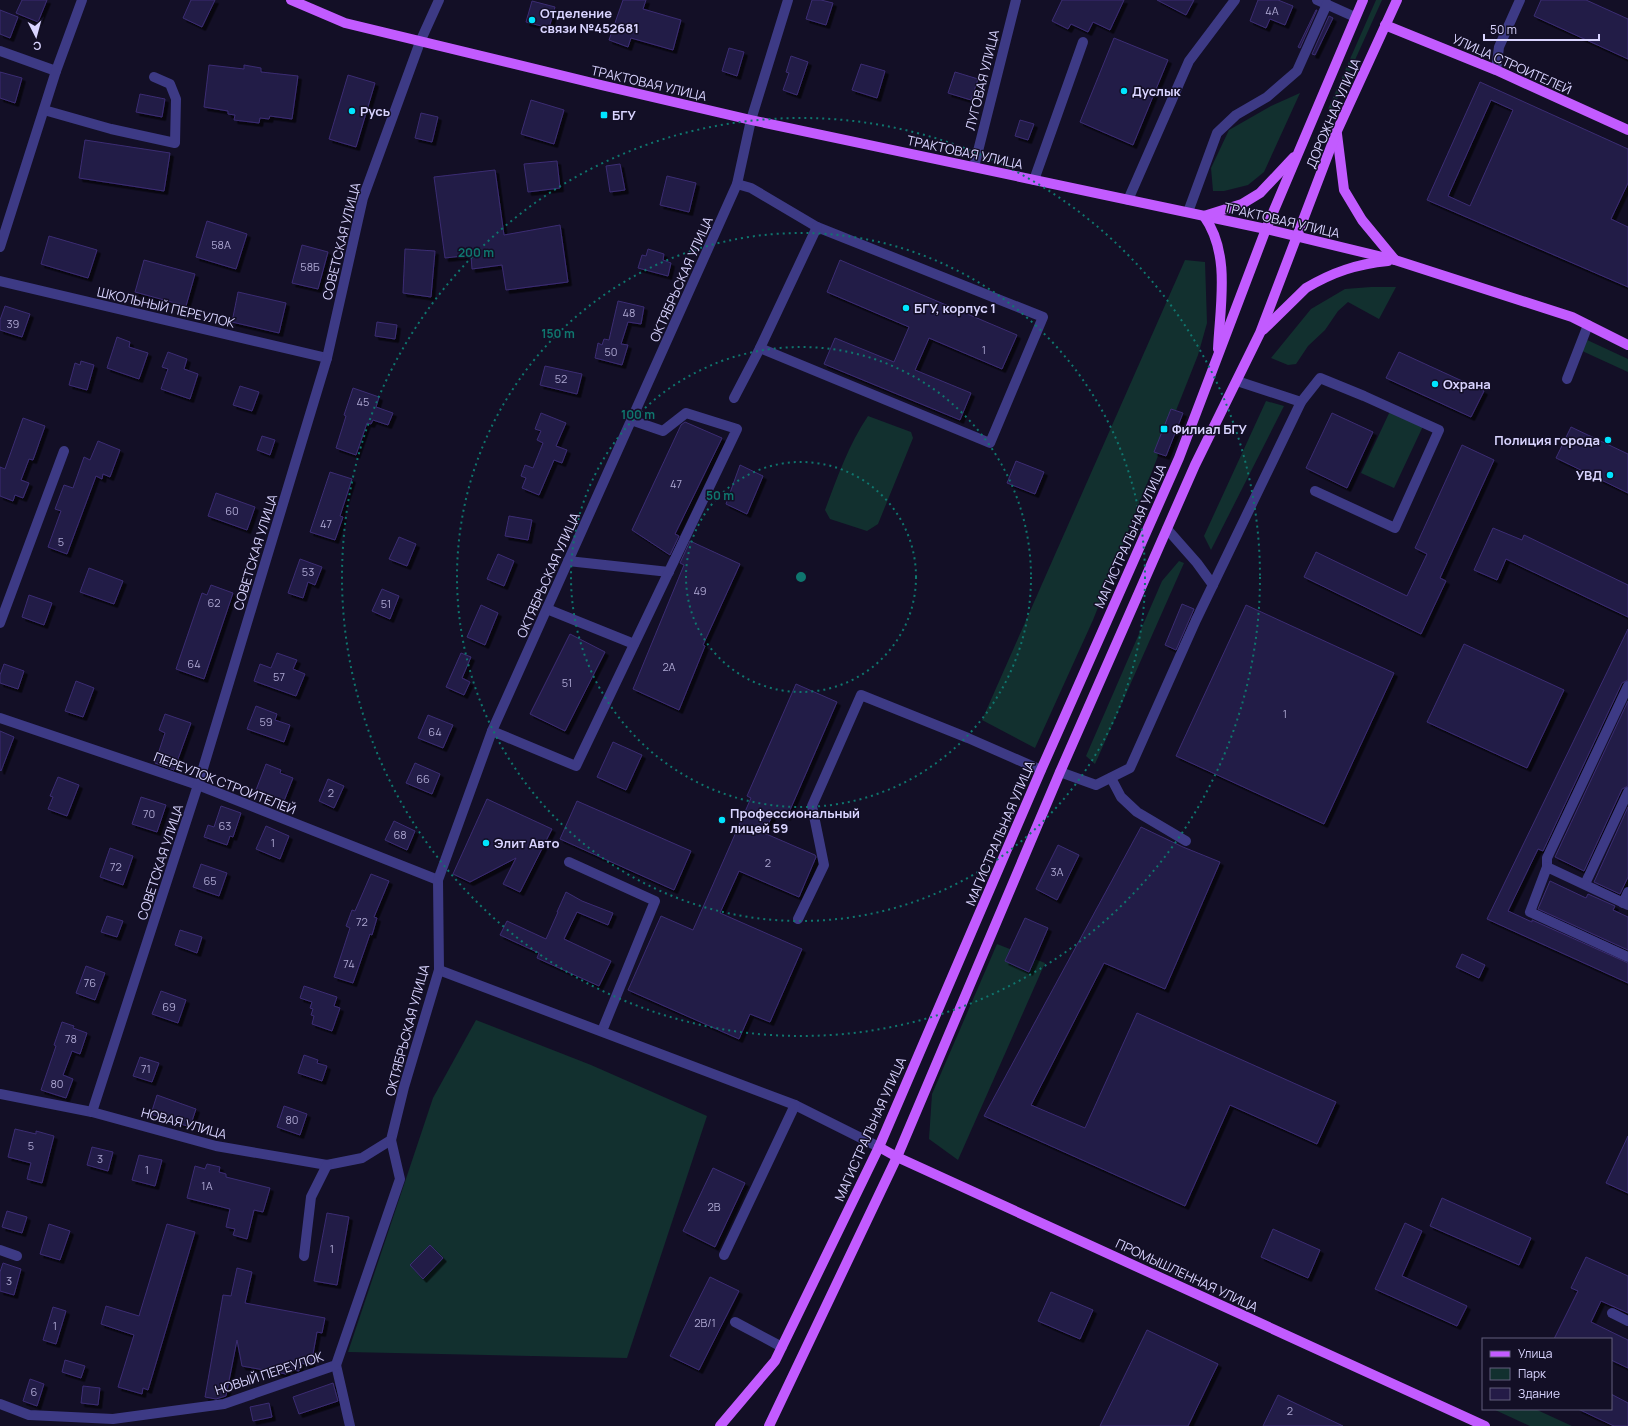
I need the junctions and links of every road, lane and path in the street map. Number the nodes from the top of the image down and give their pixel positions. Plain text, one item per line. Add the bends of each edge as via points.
1 (82, 0) edge
2 (291, 0) edge
3 (439, 0) edge
4 (788, 0) edge
5 (1016, 0) edge
6 (1235, 0) edge
7 (1363, 0) edge
8 (1397, 0) edge
9 (1520, 0) edge
10 (1322, 2) edge
11 (1355, 17) junction
12 (1386, 24) junction
13 (420, 42) junction
14 (1083, 42) dead end
15 (0, 51) edge
16 (1496, 70) junction
17 (56, 71) junction
18 (154, 77) dead end
19 (44, 110) junction
20 (751, 120) junction
21 (1628, 130) edge
22 (1337, 131) junction
23 (1299, 152) junction
24 (974, 167) junction
25 (1034, 180) junction
26 (738, 184) junction
27 (1128, 200) junction
28 (1188, 212) junction
29 (1204, 216) junction
30 (817, 227) junction
31 (1266, 229) junction
32 (1297, 237) junction
33 (0, 247) edge
34 (1396, 260) junction
35 (0, 281) edge
36 (1588, 325) junction
37 (1260, 333) junction
38 (1628, 345) edge
39 (760, 348) junction
40 (326, 358) junction
41 (1218, 359) junction
42 (1567, 379) dead end
43 (1237, 380) junction
44 (734, 398) dead end
45 (1300, 402) junction
46 (631, 420) junction
47 (64, 451) dead end
48 (1315, 490) dead end
49 (1167, 529) junction
50 (568, 561) junction
51 (669, 572) junction
52 (1213, 585) junction
53 (547, 609) junction
54 (0, 623) edge
55 (634, 644) junction
56 (1628, 686) edge
57 (0, 718) edge
58 (492, 732) junction
59 (1041, 770) junction
60 (1060, 772) junction
61 (1111, 778) junction
62 (198, 785) junction
63 (1628, 792) edge
64 (1186, 841) dead end
65 (569, 862) dead end
66 (1547, 867) junction
67 (438, 880) junction
68 (1585, 884) junction
69 (1628, 892) edge
70 (1626, 904) edge
71 (798, 919) dead end
72 (1628, 958) edge
73 (439, 970) junction
74 (602, 1031) junction
75 (0, 1094) edge
76 (795, 1105) junction
77 (92, 1112) junction
78 (391, 1140) junction
79 (879, 1146) junction
80 (897, 1157) junction
81 (327, 1166) junction
82 (0, 1250) edge
83 (724, 1255) dead end
84 (18, 1256) dead end
85 (304, 1256) dead end
86 (1612, 1313) dead end
87 (1628, 1320) edge
88 (735, 1322) dead end
89 (782, 1347) junction
90 (336, 1365) junction
91 (0, 1404) edge
92 (350, 1426) edge
93 (720, 1426) edge
94 (769, 1426) edge
95 (1485, 1426) edge

1 - 17 street
2 - 13 main road, ТРАКТОВАЯ УЛИЦА via 345,23
3 - 13 street, СОВЕТСКАЯ УЛИЦА
4 - 20 street, ОКТЯБРЬСКАЯ УЛИЦА
5 - 24 street, ЛУГОВАЯ УЛИЦА
6 - 27 street via 1189,61
7 - 11 main road, ДОРОЖНАЯ УЛИЦА
8 - 12 main road, ДОРОЖНАЯ УЛИЦА
9 - 16 street via 1499,47
10 - 11 street
10 - 28 street via 1297,71 1267,97 1236,115 1217,133
11 - 23 main road, ДОРОЖНАЯ УЛИЦА
12 - 16 main road, УЛИЦА СТРОИТЕЛЕЙ
12 - 22 main road, ДОРОЖНАЯ УЛИЦА
13 - 20 main road, ТРАКТОВАЯ УЛИЦА
13 - 40 street, СОВЕТСКАЯ УЛИЦА via 363,198
14 - 25 street
15 - 17 street
16 - 21 main road, УЛИЦА СТРОИТЕЛЕЙ
17 - 19 street
18 - 19 street via 170,84 176,99 175,143 111,129
19 - 33 street
20 - 24 main road, ТРАКТОВАЯ УЛИЦА
20 - 26 street, ОКТЯБРЬСКАЯ УЛИЦА
22 - 32 main road, ДОРОЖНАЯ УЛИЦА
22 - 34 main road via 1344,190 1362,220
23 - 29 main road via 1260,193 1242,204
23 - 31 main road, ДОРОЖНАЯ УЛИЦА
24 - 25 main road, ТРАКТОВАЯ УЛИЦА
25 - 27 main road, ТРАКТОВАЯ УЛИЦА
26 - 30 street via 751,188
26 - 46 street, ОКТЯБРЬСКАЯ УЛИЦА
27 - 28 main road, ТРАКТОВАЯ УЛИЦА
28 - 29 main road, ТРАКТОВАЯ УЛИЦА
29 - 31 main road, ТРАКТОВАЯ УЛИЦА
29 - 41 main road via 1212,227 1219,248 1222,273
30 - 39 street
30 - 39 street via 1043,317 990,443
31 - 32 main road, ТРАКТОВАЯ УЛИЦА
31 - 41 main road, МАГИСТРАЛЬНАЯ УЛИЦА
32 - 34 main road, ТРАКТОВАЯ УЛИЦА
32 - 37 main road
34 - 36 main road, ТРАКТОВАЯ УЛИЦА via 1572,317
34 - 37 main road via 1368,263 1333,273 1306,288
35 - 40 street, ШКОЛЬНЫЙ ПЕРЕУЛОК
36 - 38 main road, ТРАКТОВАЯ УЛИЦА
36 - 42 street
37 - 43 main road
39 - 44 street
40 - 62 street, СОВЕТСКАЯ УЛИЦА
41 - 59 main road, МАГИСТРАЛЬНАЯ УЛИЦА via 1179,458
43 - 45 street
43 - 49 main road
45 - 48 street via 1320,378 1438,430 1395,528
45 - 52 street
46 - 50 street, ОКТЯБРЬСКАЯ УЛИЦА
46 - 51 street via 663,430 686,413 736,429
47 - 54 street
49 - 52 street via 1197,562
49 - 60 main road
50 - 51 street
50 - 53 street, ОКТЯБРЬСКАЯ УЛИЦА
51 - 55 street
52 - 61 street via 1130,768
53 - 55 street
53 - 58 street, ОКТЯБРЬСКАЯ УЛИЦА
55 - 58 street via 576,766
56 - 66 street via 1547,858
57 - 62 street, ПЕРЕУЛОК СТРОИТЕЛЕЙ
58 - 67 street, ОКТЯБРЬСКАЯ УЛИЦА
59 - 71 street via 861,695 812,806 824,865
59 - 79 main road, МАГИСТРАЛЬНАЯ УЛИЦА
60 - 61 street via 1096,785
60 - 80 main road
61 - 64 street via 1121,797 1137,812
62 - 67 street, ПЕРЕУЛОК СТРОИТЕЛЕЙ
62 - 77 street, СОВЕТСКАЯ УЛИЦА
63 - 68 street
65 - 74 street via 655,901
66 - 68 street
66 - 72 street via 1530,912
67 - 73 street, ОКТЯБРЬСКАЯ УЛИЦА
68 - 70 street
69 - 70 street
73 - 74 street
73 - 78 street, ОКТЯБРЬСКАЯ УЛИЦА
74 - 76 street
75 - 77 street, НОВАЯ УЛИЦА
76 - 79 street
76 - 83 street
77 - 81 street, НОВАЯ УЛИЦА via 216,1146
78 - 81 street, НОВАЯ УЛИЦА via 362,1158
78 - 90 street, НОВЫЙ ПЕРЕУЛОК via 400,1179
79 - 80 main road, ПРОМЫШЛЕННАЯ УЛИЦА
79 - 89 main road, МАГИСТРАЛЬНАЯ УЛИЦА
80 - 94 main road
80 - 95 main road, ПРОМЫШЛЕННАЯ УЛИЦА
81 - 85 street via 311,1197
82 - 84 street
86 - 87 street
88 - 89 street
89 - 93 main road, МАГИСТРАЛЬНАЯ УЛИЦА via 775,1362
90 - 91 street, НОВЫЙ ПЕРЕУЛОК via 224,1404 113,1420 29,1415
90 - 92 street

